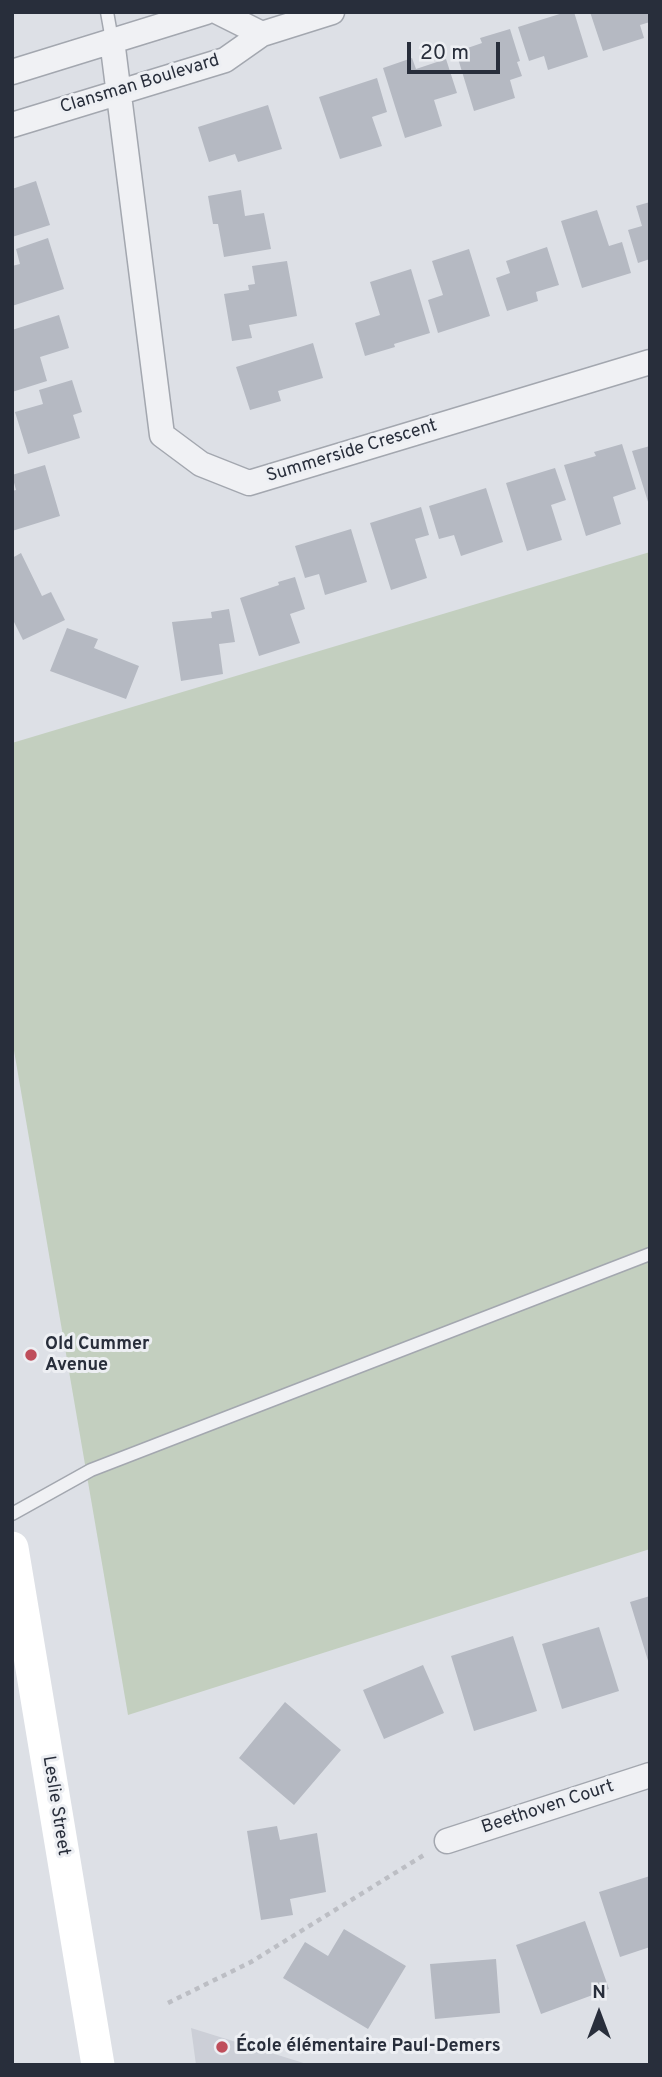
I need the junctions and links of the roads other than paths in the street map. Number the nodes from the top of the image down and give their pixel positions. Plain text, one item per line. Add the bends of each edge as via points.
1 (107, 12) edge
2 (206, 12) edge
3 (218, 12) edge
4 (332, 12) edge
5 (262, 34) junction
6 (112, 40) junction
7 (12, 72) edge
8 (118, 92) junction
9 (12, 125) edge
10 (650, 362) edge
11 (650, 1254) edge
12 (12, 1514) edge
13 (12, 1548) edge
14 (650, 1775) edge
15 (447, 1840) road end
16 (98, 2065) edge

1 - 6 lane
2 - 6 street
3 - 5 street
4 - 5 street, Clansman Boulevard
5 - 8 street, Clansman Boulevard via 225,60
6 - 7 street
6 - 8 street, Summerside Crescent
8 - 9 street, Clansman Boulevard
8 - 10 street, Summerside Crescent via 162,435 201,464 249,483
11 - 12 lane via 91,1470
13 - 16 main road, Leslie Street
14 - 15 street, Beethoven Court

